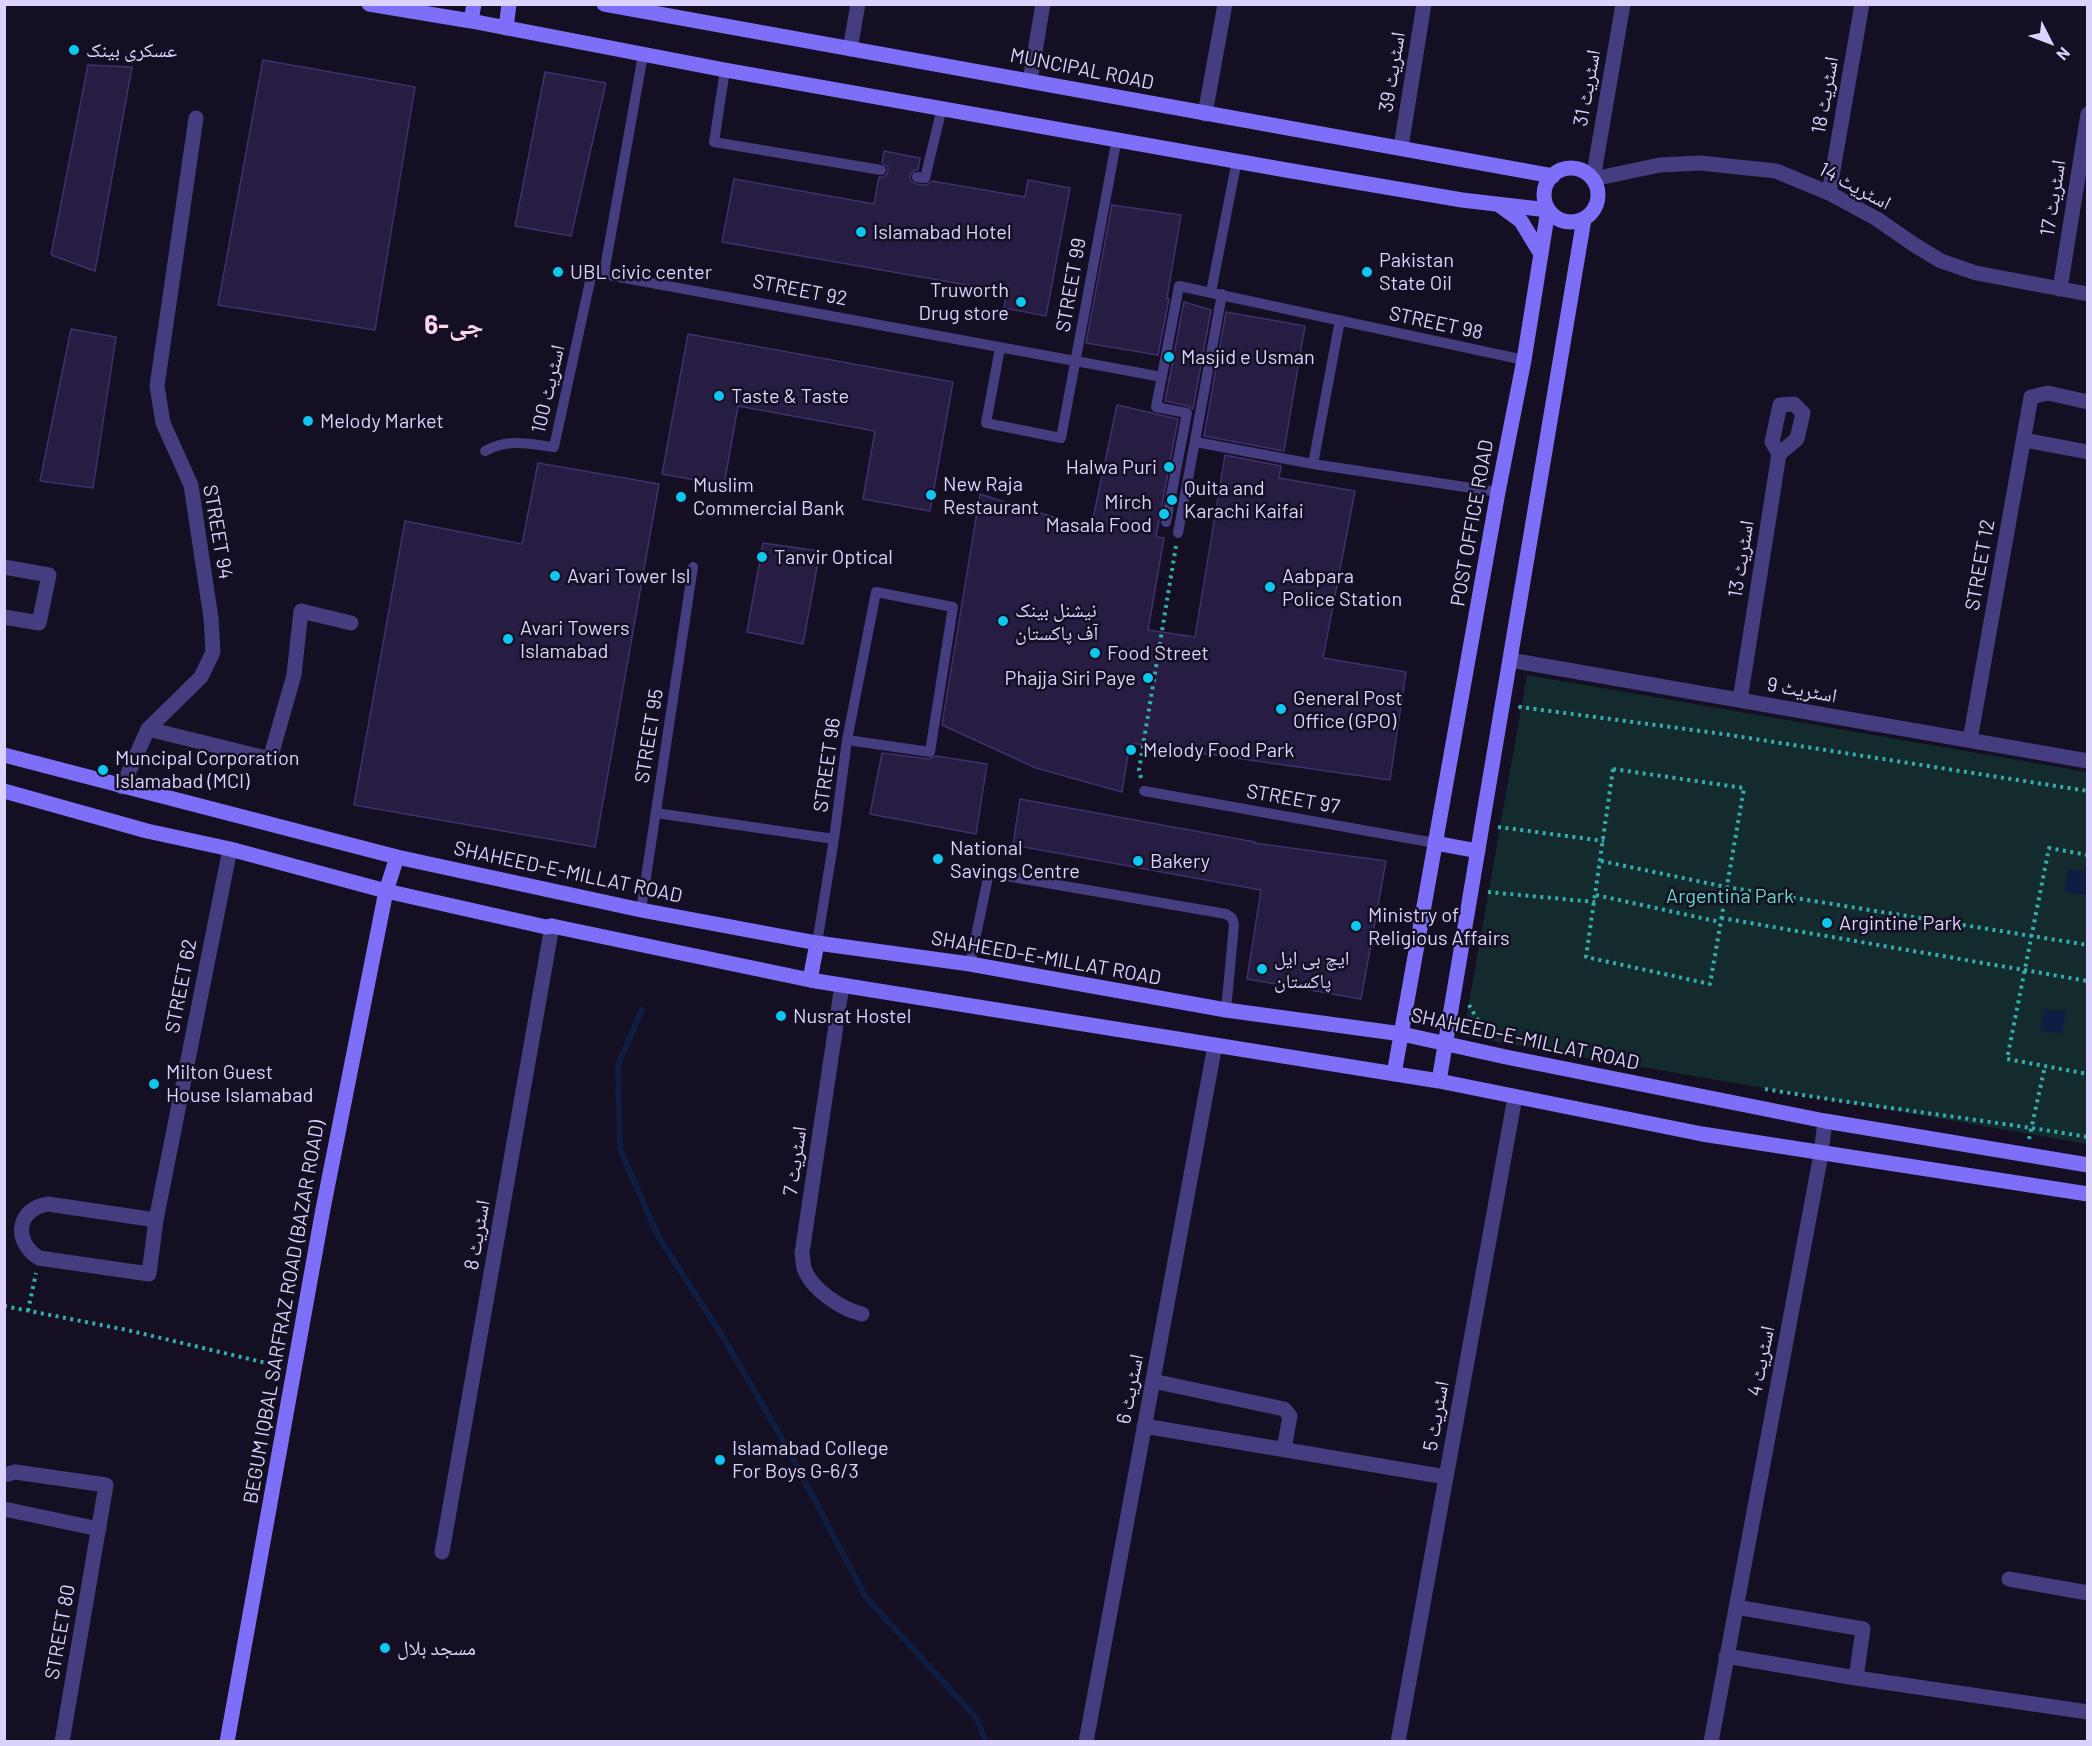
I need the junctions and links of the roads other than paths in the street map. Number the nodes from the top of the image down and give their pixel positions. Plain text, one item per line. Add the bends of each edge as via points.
1 (369, 4) edge
2 (474, 4) edge
3 (509, 4) edge
4 (604, 4) edge
5 (858, 4) edge
6 (1043, 4) edge
7 (1225, 4) edge
8 (1424, 4) edge
9 (1623, 4) edge
10 (1862, 4) edge
11 (639, 8) edge
12 (471, 21) junction
13 (506, 28) junction
14 (850, 49) junction
15 (643, 55) junction
16 (725, 70) junction
17 (1030, 81) junction
18 (942, 108) junction
19 (1205, 114) junction
20 (2088, 114) edge
21 (196, 118) dead end
22 (1117, 138) junction
23 (1401, 147) junction
24 (1237, 160) junction
25 (881, 170) dead end
26 (1553, 176) junction
27 (917, 177) dead end
28 (1593, 179) junction
29 (1829, 193) junction
30 (1498, 204) junction
31 (1548, 210) junction
32 (1584, 219) junction
33 (1541, 254) junction
34 (598, 272) junction
35 (2060, 289) junction
36 (1217, 293) junction
37 (2088, 294) edge
38 (1340, 320) junction
39 (1000, 348) junction
40 (1076, 360) junction
41 (1524, 360) junction
42 (1162, 377) junction
43 (2088, 402) edge
44 (2024, 440) junction
45 (1196, 442) junction
46 (485, 451) dead end
47 (2088, 452) edge
48 (1779, 454) junction
49 (1313, 464) junction
50 (1498, 492) junction
51 (1166, 522) dead end
52 (1178, 533) road end
53 (4, 567) edge
54 (693, 567) dead end
55 (4, 617) edge
56 (351, 623) dead end
57 (1510, 660) junction
58 (1740, 700) junction
59 (148, 729) junction
60 (847, 740) junction
61 (1970, 740) junction
62 (4, 755) edge
63 (2088, 761) edge
64 (122, 787) junction
65 (4, 791) edge
66 (1144, 791) road end
67 (656, 813) junction
68 (834, 839) junction
69 (1435, 843) junction
70 (230, 849) junction
71 (1478, 851) junction
72 (397, 857) junction
73 (386, 891) junction
74 (641, 910) junction
75 (552, 926) junction
76 (817, 943) junction
77 (970, 964) junction
78 (810, 980) junction
79 (842, 985) junction
80 (1226, 1010) junction
81 (1402, 1034) junction
82 (1446, 1042) junction
83 (1215, 1045) junction
84 (1394, 1074) junction
85 (1439, 1081) junction
86 (1515, 1097) junction
87 (1825, 1121) junction
88 (1821, 1154) junction
89 (2088, 1165) edge
90 (2088, 1194) edge
91 (156, 1220) junction
92 (862, 1314) dead end
93 (1153, 1381) junction
94 (1144, 1426) junction
95 (1284, 1449) junction
96 (4, 1475) edge
97 (1446, 1477) junction
98 (4, 1509) edge
99 (99, 1529) junction
100 (442, 1552) dead end
101 (2010, 1579) dead end
102 (2088, 1593) edge
103 (1736, 1607) junction
104 (1726, 1656) junction
105 (1856, 1678) junction
106 (2088, 1712) edge
107 (62, 1742) edge
108 (227, 1742) edge
109 (1086, 1742) edge
110 (1398, 1742) edge
111 (1711, 1742) edge

1 - 12 street
2 - 12 street
3 - 13 street
4 - 11 street, MUNCIPAL ROAD
5 - 14 street
6 - 17 street
7 - 19 street
8 - 23 street, اسٹریٹ 39
9 - 28 street, اسٹریٹ 31
10 - 29 street, اسٹریٹ 18
11 - 14 street, MUNCIPAL ROAD
12 - 13 street
13 - 15 street
14 - 17 street, MUNCIPAL ROAD
15 - 16 street
15 - 34 lane, اسٹریٹ 100
16 - 18 street
16 - 25 lane via 714,142
17 - 19 street, MUNCIPAL ROAD
18 - 22 street
18 - 27 lane via 925,178
19 - 23 street, MUNCIPAL ROAD
20 - 35 street, اسٹریٹ 17
21 - 59 street, STREET 94 via 157,386 162,423 191,485 213,652 201,677
22 - 24 street
22 - 40 lane, STREET 99
23 - 26 street, MUNCIPAL ROAD
24 - 30 street
24 - 36 lane
26 - 28 street via 1578,169
26 - 31 street via 1545,188
28 - 29 street, اسٹریٹ 14 via 1660,165 1700,163 1776,171
28 - 32 street via 1596,205
29 - 35 street, اسٹریٹ 14 via 1941,261 1976,273
30 - 31 street
30 - 33 street via 1521,220
31 - 32 street via 1561,220
31 - 33 street, POST OFFICE ROAD
32 - 57 street
33 - 41 street, POST OFFICE ROAD
34 - 39 lane, STREET 92
34 - 46 lane, اسٹریٹ 100 via 554,447 511,441
35 - 37 street, اسٹریٹ 14
36 - 38 lane, STREET 98
36 - 42 lane, STREET 98 via 1179,286
36 - 45 lane
38 - 41 lane, STREET 98
38 - 49 lane
39 - 40 lane, STREET 92
39 - 40 lane, STREET 99 via 986,423 1061,438
40 - 42 lane, STREET 92
41 - 50 street, POST OFFICE ROAD
42 - 51 lane via 1156,407 1187,413
43 - 44 street, STREET 12 via 2048,393 2031,397
44 - 47 street
44 - 61 street, STREET 12
45 - 49 lane
45 - 52 lane
48 - 48 street, اسٹریٹ 13 via 1772,442 1780,405 1794,404 1803,413 1797,439
48 - 58 street, اسٹریٹ 13
49 - 50 lane
50 - 69 street, POST OFFICE ROAD
53 - 55 street via 49,574 39,623
54 - 67 lane, STREET 95
56 - 59 street via 301,611 294,675 270,759
57 - 58 street, اسٹریٹ 9
57 - 71 street
58 - 61 street, اسٹریٹ 9
59 - 64 street, STREET 94
60 - 60 lane, STREET 96 via 876,592 953,607 930,752
60 - 68 lane, STREET 96
61 - 63 street, اسٹریٹ 9
62 - 64 street, SHAHEED-E-MILLAT ROAD
64 - 72 street, SHAHEED-E-MILLAT ROAD
65 - 70 street via 147,831
66 - 69 lane, STREET 97
67 - 68 lane
67 - 74 lane, STREET 95
68 - 76 lane, STREET 96
69 - 71 street
69 - 81 street, POST OFFICE ROAD
70 - 73 street
70 - 91 street, STREET 62
71 - 82 street
72 - 73 street, BEGUM IQBAL SARFRAZ ROAD (BAZAR ROAD)
72 - 74 street, SHAHEED-E-MILLAT ROAD
73 - 75 street
73 - 108 street, BEGUM IQBAL SARFRAZ ROAD (BAZAR ROAD) via 322,1209
74 - 76 street, SHAHEED-E-MILLAT ROAD
75 - 78 street
75 - 100 street, اسٹریٹ 8
76 - 77 street, SHAHEED-E-MILLAT ROAD
76 - 78 street
77 - 80 street, SHAHEED-E-MILLAT ROAD
77 - 80 lane via 989,873 1226,914 1234,925
78 - 79 street
79 - 83 street
79 - 92 street, اسٹریٹ 7 via 802,1253 804,1268 812,1281 835,1303
80 - 81 street, SHAHEED-E-MILLAT ROAD
81 - 82 street, SHAHEED-E-MILLAT ROAD
81 - 84 street, POST OFFICE ROAD
82 - 85 street
82 - 87 street, SHAHEED-E-MILLAT ROAD
83 - 84 street
83 - 93 street, اسٹریٹ 6
84 - 85 street
85 - 86 street
86 - 88 street
86 - 97 street, اسٹریٹ 5
87 - 88 street, اسٹریٹ 4
87 - 89 street, SHAHEED-E-MILLAT ROAD
88 - 90 street
88 - 103 street, اسٹریٹ 4
91 - 91 street, STREET 62 via 149,1274 39,1258 23,1243 21,1231 33,1209 48,1204
93 - 94 street, اسٹریٹ 6
93 - 95 street via 1284,1409 1290,1416
94 - 95 street
94 - 109 street, اسٹریٹ 6
95 - 97 street
96 - 99 street, STREET 80 via 15,1472 106,1485
97 - 110 street, اسٹریٹ 5
98 - 99 street
99 - 107 street, STREET 80
101 - 102 street
103 - 104 street, اسٹریٹ 4
103 - 105 street via 1863,1629
104 - 105 street
104 - 111 street, اسٹریٹ 4
105 - 106 street

